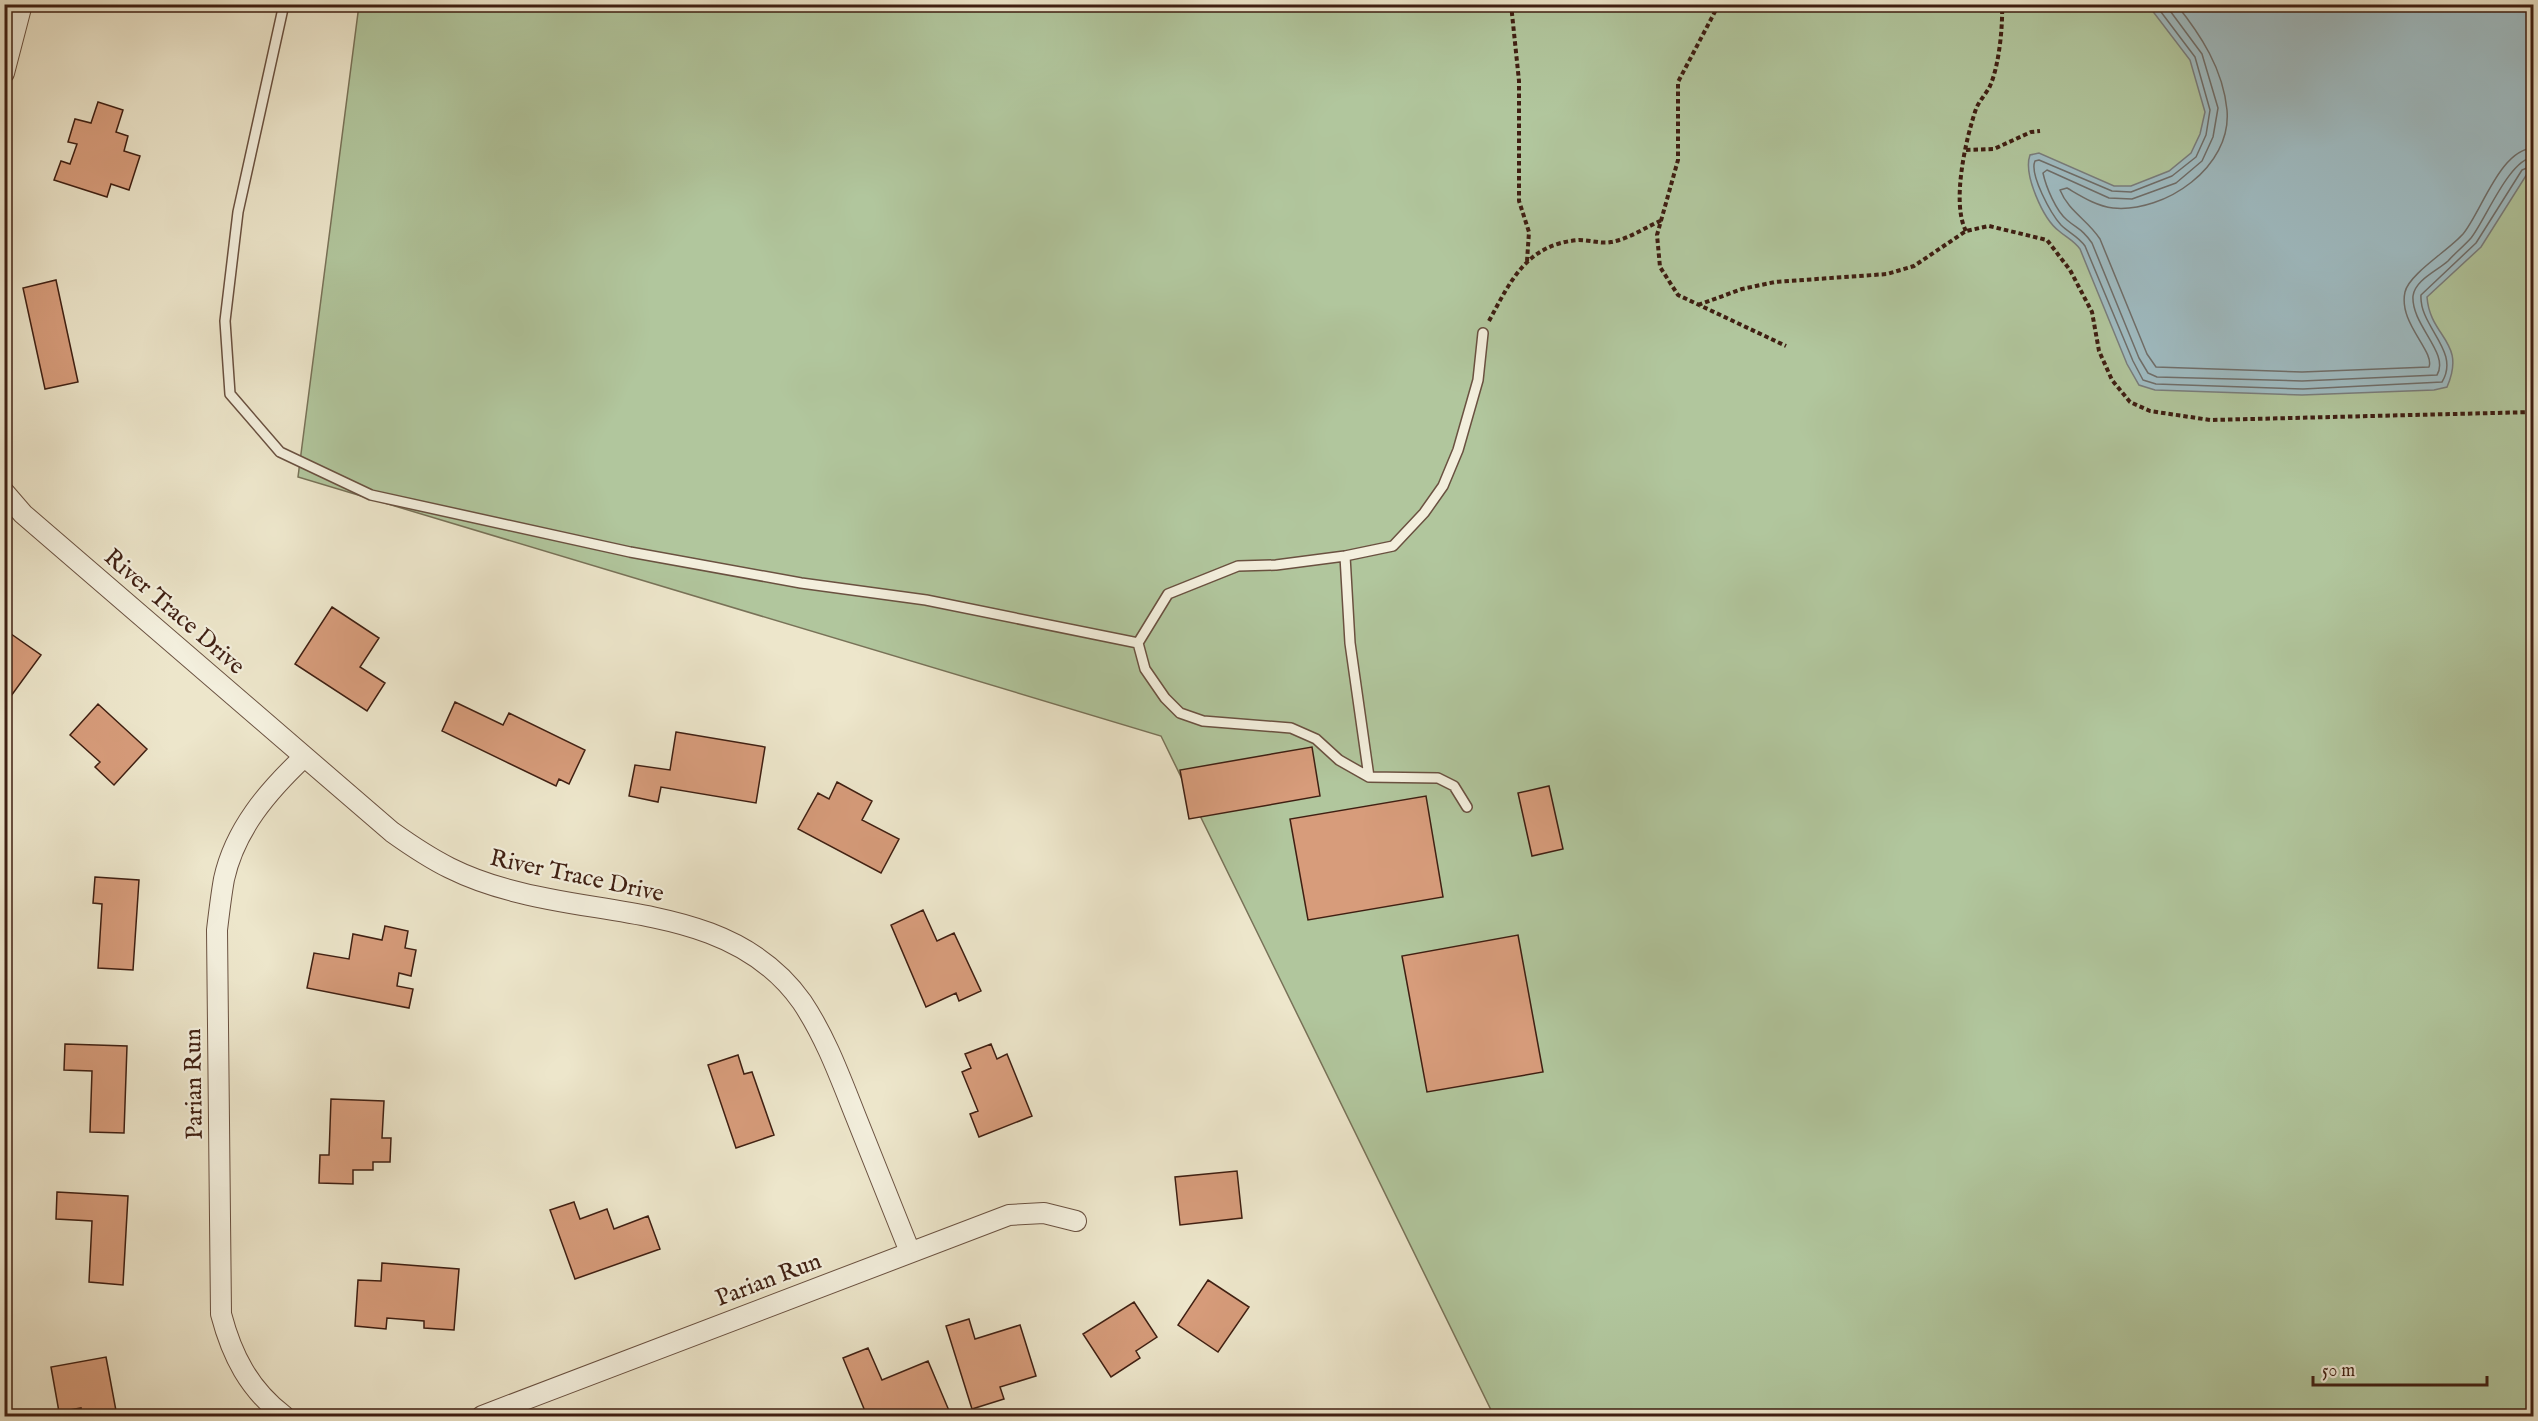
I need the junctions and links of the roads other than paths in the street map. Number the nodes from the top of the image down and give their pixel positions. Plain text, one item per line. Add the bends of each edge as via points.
1 (22, 4) edge
2 (284, 4) edge
3 (4, 73) edge
4 (1484, 333) road end
5 (4, 492) edge
6 (1346, 556) junction
7 (1138, 643) junction
8 (304, 757) junction
9 (1369, 777) junction
10 (1467, 807) dead end
11 (1076, 1221) dead end
12 (910, 1252) junction
13 (285, 1416) edge
14 (482, 1416) edge

1 - 3 street
2 - 7 lane via 238,212 225,321 230,394 280,453 371,495 596,545 801,583 926,600
4 - 6 lane via 1478,380 1443,486 1393,546
5 - 8 street, River Trace Drive via 23,514
6 - 7 lane via 1238,566 1168,594
6 - 9 lane via 1350,643
7 - 9 lane via 1145,669 1180,713 1203,721 1291,728 1316,739 1339,760
8 - 12 street, River Trace Drive via 392,832 452,871 514,892 688,924 732,942 768,967 800,1000 825,1040
8 - 13 street, Parian Run via 268,791 241,832 224,877 217,930 221,1314 229,1346 245,1377 268,1404
9 - 10 lane via 1438,778 1454,786
11 - 12 street, Parian Run via 1044,1213 1009,1215
12 - 14 street, Parian Run

